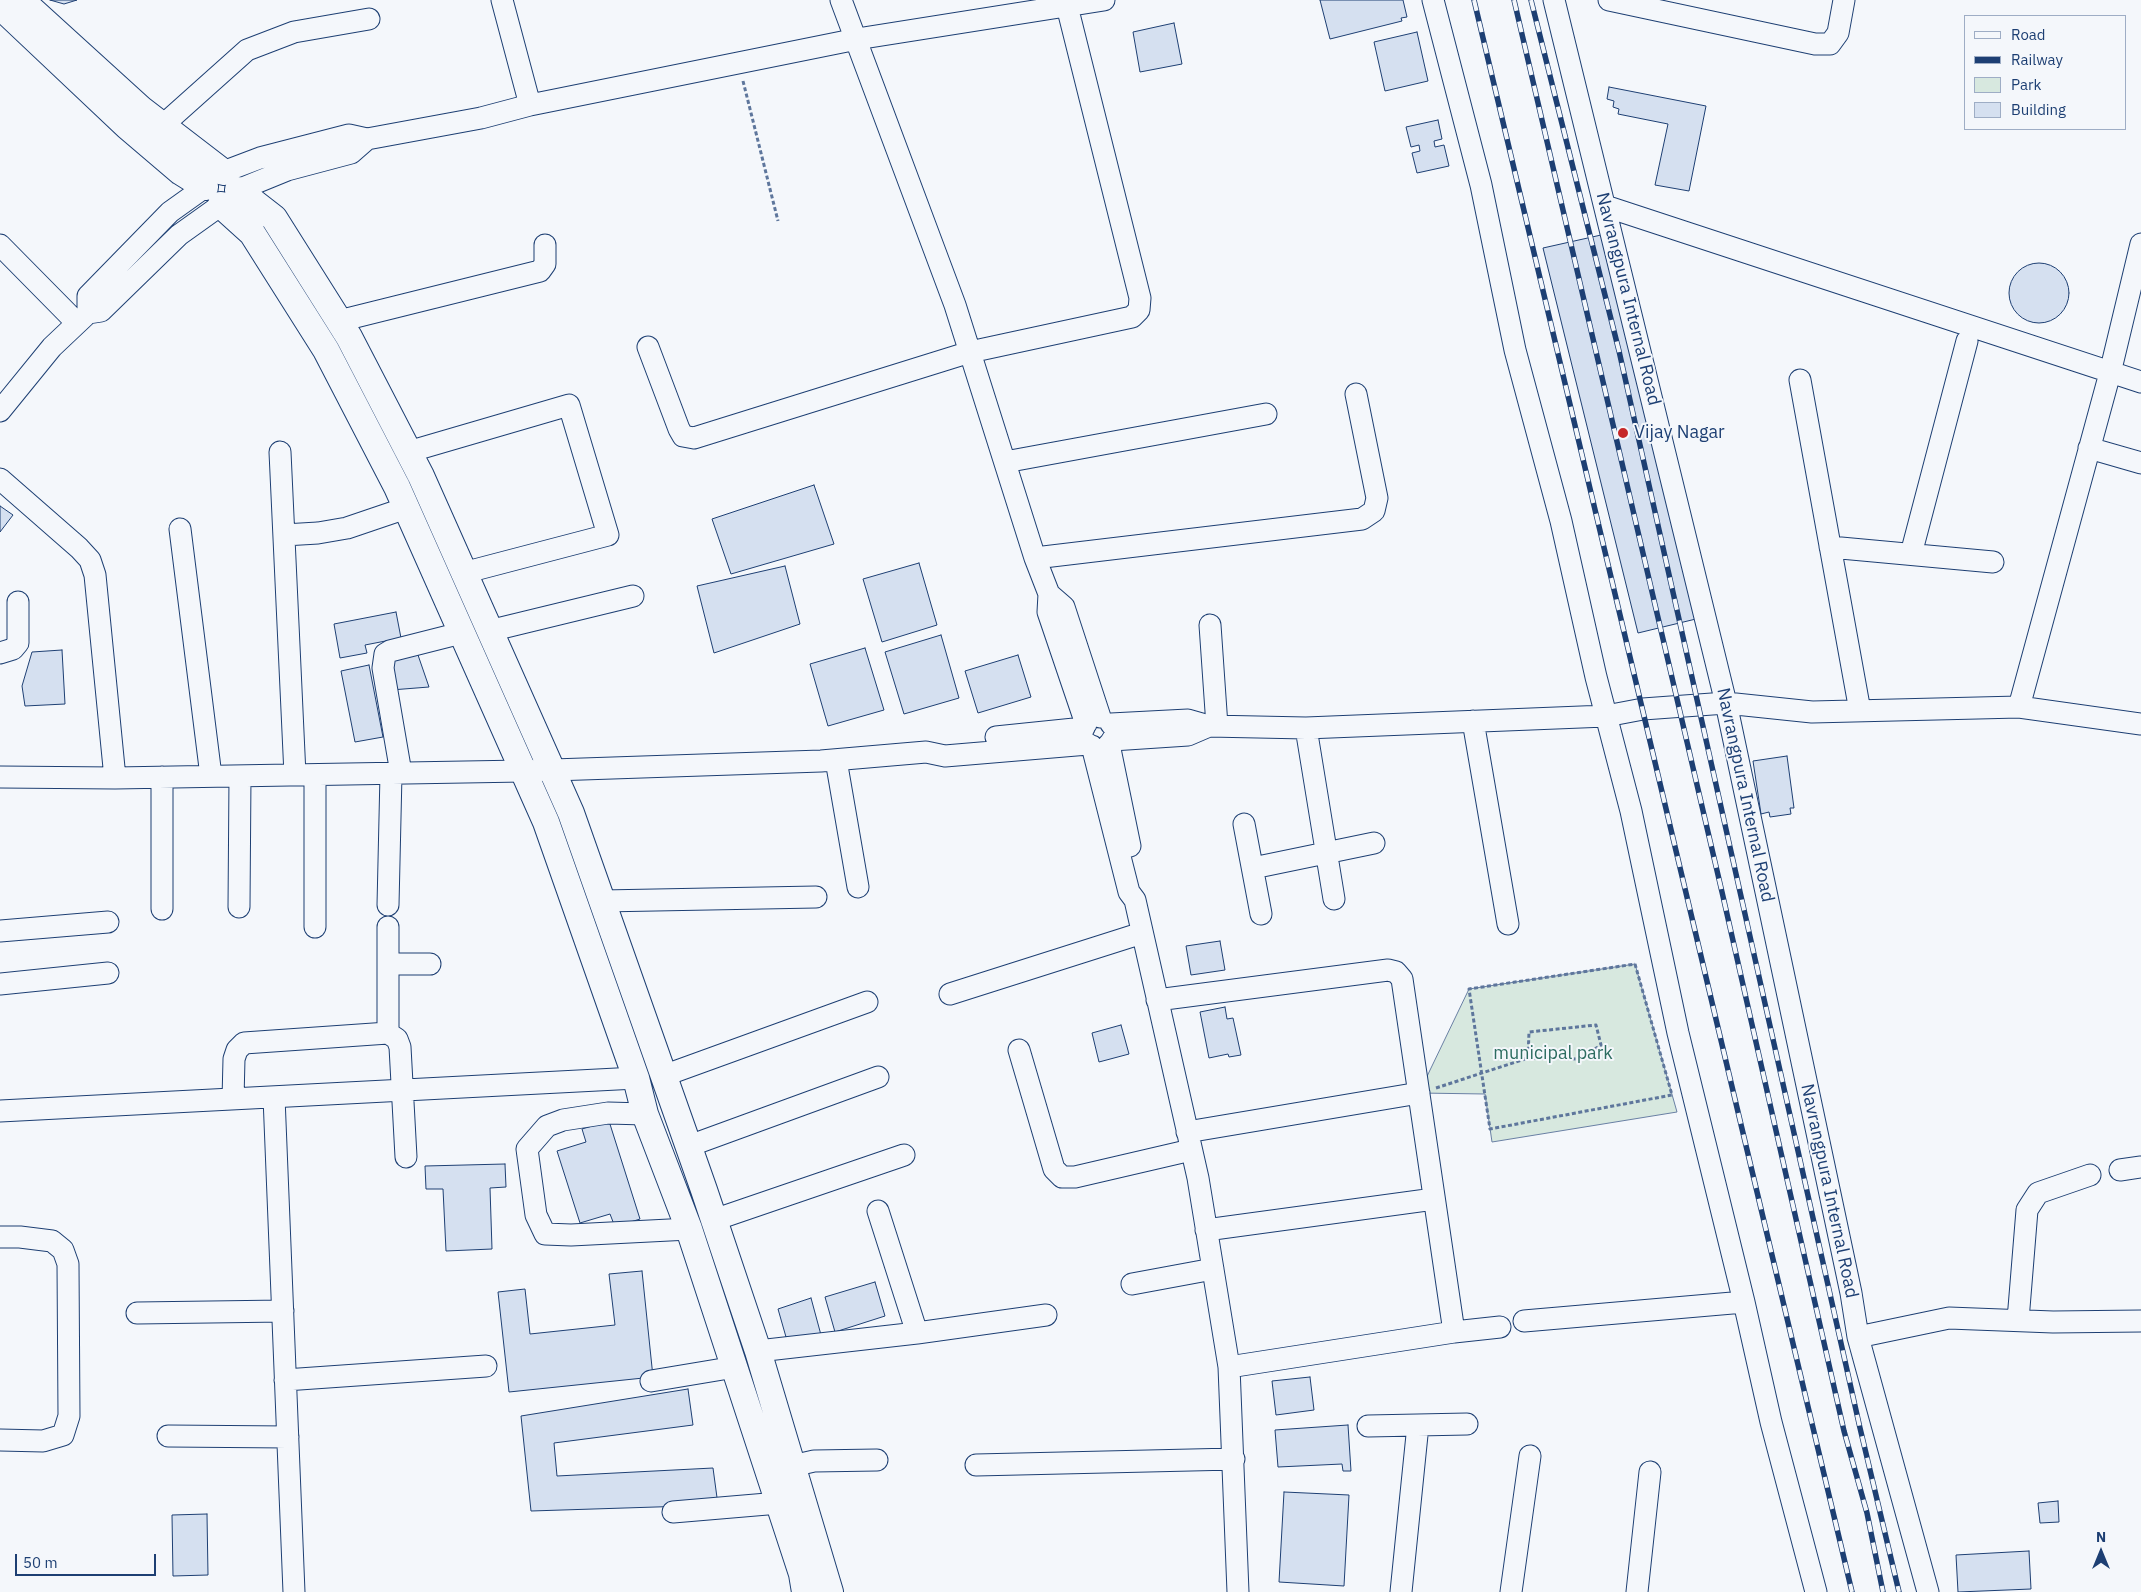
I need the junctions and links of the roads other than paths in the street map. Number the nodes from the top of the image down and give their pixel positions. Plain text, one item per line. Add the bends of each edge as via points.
1 (21, 0) edge
2 (502, 0) edge
3 (841, 0) edge
4 (1104, 0) edge
5 (1433, 0) edge
6 (1554, 0) edge
7 (1609, 0) edge
8 (1844, 0) edge
9 (0, 6) edge
10 (1067, 6) junction
11 (369, 19) dead end
12 (857, 39) junction
13 (530, 105) junction
14 (162, 126) junction
15 (222, 188) junction
16 (1605, 206) junction
17 (2141, 244) edge
18 (0, 245) edge
19 (545, 245) dead end
20 (2138, 272) edge
21 (83, 318) junction
22 (339, 322) junction
23 (1967, 341) dead end
24 (648, 347) dead end
25 (970, 352) junction
26 (2110, 373) junction
27 (1800, 380) dead end
28 (2141, 382) edge
29 (1356, 394) dead end
30 (0, 410) edge
31 (1266, 414) dead end
32 (2089, 448) junction
33 (280, 452) dead end
34 (408, 452) junction
35 (1005, 462) junction
36 (2141, 463) edge
37 (0, 479) edge
38 (406, 508) junction
39 (180, 529) dead end
40 (284, 535) junction
41 (1830, 547) junction
42 (1910, 554) junction
43 (1035, 558) junction
44 (1992, 562) dead end
45 (463, 573) junction
46 (633, 596) dead end
47 (18, 602) dead end
48 (1210, 625) dead end
49 (489, 631) junction
50 (461, 633) junction
51 (0, 653) edge
52 (1726, 703) junction
53 (2019, 706) junction
54 (1860, 711) junction
55 (1606, 716) junction
56 (1473, 721) junction
57 (2141, 724) edge
58 (1213, 726) junction
59 (1306, 728) junction
60 (1098, 733) junction
61 (836, 760) junction
62 (551, 770) junction
63 (523, 771) junction
64 (396, 773) junction
65 (305, 775) junction
66 (211, 776) junction
67 (240, 776) junction
68 (0, 777) edge
69 (162, 777) junction
70 (115, 778) junction
71 (1244, 824) dead end
72 (1374, 843) dead end
73 (1327, 852) junction
74 (1253, 868) junction
75 (858, 887) dead end
76 (816, 896) dead end
77 (1334, 899) dead end
78 (602, 901) junction
79 (388, 905) dead end
80 (239, 907) dead end
81 (162, 909) dead end
82 (1261, 914) dead end
83 (108, 922) dead end
84 (1508, 924) dead end
85 (315, 926) dead end
86 (388, 926) dead end
87 (0, 931) edge
88 (1142, 933) junction
89 (388, 964) junction
90 (430, 964) dead end
91 (108, 973) dead end
92 (0, 984) edge
93 (950, 994) dead end
94 (1157, 1000) junction
95 (867, 1002) dead end
96 (388, 1033) junction
97 (1019, 1050) dead end
98 (663, 1076) junction
99 (878, 1077) dead end
100 (636, 1078) junction
101 (402, 1090) junction
102 (1419, 1094) junction
103 (274, 1097) junction
104 (233, 1099) junction
105 (0, 1111) edge
106 (645, 1114) junction
107 (1189, 1141) junction
108 (688, 1146) junction
109 (904, 1155) dead end
110 (406, 1157) dead end
111 (2141, 1167) edge
112 (2120, 1170) dead end
113 (2090, 1175) dead end
114 (1434, 1199) junction
115 (878, 1211) dead end
116 (714, 1220) junction
117 (689, 1228) junction
118 (1206, 1230) junction
119 (0, 1237) edge
120 (1213, 1268) junction
121 (1132, 1284) dead end
122 (1744, 1302) junction
123 (282, 1311) junction
124 (137, 1312) dead end
125 (1046, 1315) dead end
126 (2018, 1320) junction
127 (1524, 1321) dead end
128 (2141, 1321) edge
129 (1500, 1327) dead end
130 (1454, 1332) junction
131 (917, 1333) junction
132 (1858, 1337) junction
133 (758, 1351) junction
134 (486, 1366) dead end
135 (735, 1367) junction
136 (1229, 1367) junction
137 (285, 1380) junction
138 (651, 1381) dead end
139 (1467, 1424) dead end
140 (1418, 1425) junction
141 (1368, 1426) dead end
142 (168, 1436) dead end
143 (288, 1437) junction
144 (0, 1440) edge
145 (1530, 1456) dead end
146 (1234, 1458) junction
147 (877, 1460) dead end
148 (976, 1465) dead end
149 (792, 1466) junction
150 (1650, 1472) dead end
151 (779, 1502) junction
152 (673, 1512) dead end
153 (294, 1592) edge
154 (805, 1592) edge
155 (830, 1592) edge
156 (1238, 1592) edge
157 (1401, 1592) edge
158 (1510, 1592) edge
159 (1638, 1592) edge
160 (1816, 1592) edge
161 (1928, 1592) edge

1 - 14 main road
2 - 13 street
3 - 12 street
4 - 10 street
5 - 55 street via 1481,185 1515,350 1561,522
6 - 16 street, Navrangpura Internal Road
7 - 8 street via 1815,44 1830,44 1838,33
9 - 15 main road via 127,126 182,172
10 - 12 street
10 - 25 street via 1140,298 1139,310 1132,317
11 - 14 street via 294,32 247,50
12 - 13 street
12 - 25 street
13 - 15 street via 481,118 367,139 351,153
14 - 15 main road
15 - 21 street via 102,311
15 - 22 main road via 274,218
15 - 38 main road via 326,350
16 - 26 street
16 - 52 street, Navrangpura Internal Road
17 - 20 street
18 - 21 street
19 - 22 street via 545,264 540,271
20 - 26 street
21 - 30 street via 52,347
22 - 34 main road
23 - 42 street
24 - 25 street via 679,429 683,436 694,438
25 - 35 street
26 - 28 street
26 - 32 street
27 - 41 street
29 - 43 street via 1377,498 1374,511 1362,519
31 - 35 street
32 - 36 street
32 - 53 street
33 - 40 street
34 - 45 main road
34 - 45 street via 569,405 608,535
35 - 43 street
37 - 70 street via 90,560
38 - 40 street via 348,528
38 - 50 main road
39 - 66 street
40 - 65 street
41 - 42 street
41 - 54 street
42 - 44 street
43 - 60 street via 1049,594 1064,607
45 - 49 main road
46 - 49 street
47 - 51 street via 18,642 12,649
48 - 58 street
49 - 62 main road
50 - 63 main road
50 - 64 street via 385,654 383,668
52 - 54 street via 1812,712
52 - 55 street via 1643,709
52 - 132 street, Navrangpura Internal Road
53 - 54 street
53 - 57 street
55 - 56 street
55 - 122 street via 1631,811 1678,1033
56 - 59 street
56 - 84 street
58 - 59 street
58 - 60 street via 1188,720
59 - 73 street
60 - 61 street via 945,756 926,752
60 - 88 street via 1140,890 1135,900
61 - 62 street
61 - 75 street
62 - 63 street
62 - 78 main road via 571,813
63 - 64 street
63 - 100 main road via 546,822
64 - 65 street
64 - 79 street
65 - 67 street
65 - 85 street
66 - 67 street
66 - 69 street
67 - 80 street
68 - 70 street
69 - 70 street
69 - 81 street
71 - 74 street
72 - 73 street
73 - 74 street
73 - 77 street
74 - 82 street
76 - 78 street
78 - 98 main road
83 - 87 street
86 - 89 street
88 - 93 street
88 - 94 street
89 - 90 street
89 - 96 street
91 - 92 street
94 - 102 street via 1388,970 1396,972 1402,979
94 - 107 street
95 - 98 street
96 - 101 street via 397,1038 400,1047
96 - 104 street via 244,1043 234,1059
97 - 107 street via 1054,1169 1062,1177 1075,1177
98 - 108 main road
99 - 108 street
100 - 101 street
100 - 106 main road
101 - 103 street
101 - 110 street
102 - 107 street
102 - 114 street
103 - 104 street
103 - 123 street
104 - 105 street
106 - 117 main road
106 - 117 street via 608,1113 563,1120 547,1126 527,1149 536,1214 545,1234
107 - 118 street
108 - 116 main road
109 - 116 street
111 - 112 street
113 - 126 street via 2038,1193 2027,1210
114 - 118 street
114 - 130 street
115 - 131 street
116 - 133 main road
117 - 135 main road
118 - 120 street
119 - 144 street via 52,1241 63,1250 68,1264 69,1416 63,1436 43,1441
120 - 121 street
120 - 136 street
122 - 127 street
122 - 160 street via 1771,1422
123 - 124 street
123 - 137 street
125 - 131 street
126 - 128 street
126 - 132 street via 1949,1318
129 - 130 street
130 - 136 street
131 - 133 street
132 - 161 street, Navrangpura Internal Road
133 - 149 main road
134 - 137 street
135 - 138 street
135 - 151 main road
136 - 146 street
137 - 143 street
139 - 140 street
140 - 141 street
140 - 157 street
142 - 143 street
143 - 153 street
145 - 158 street
146 - 148 street
146 - 156 street
147 - 149 street via 814,1461
149 - 155 main road
150 - 159 street
151 - 152 street
151 - 154 main road

